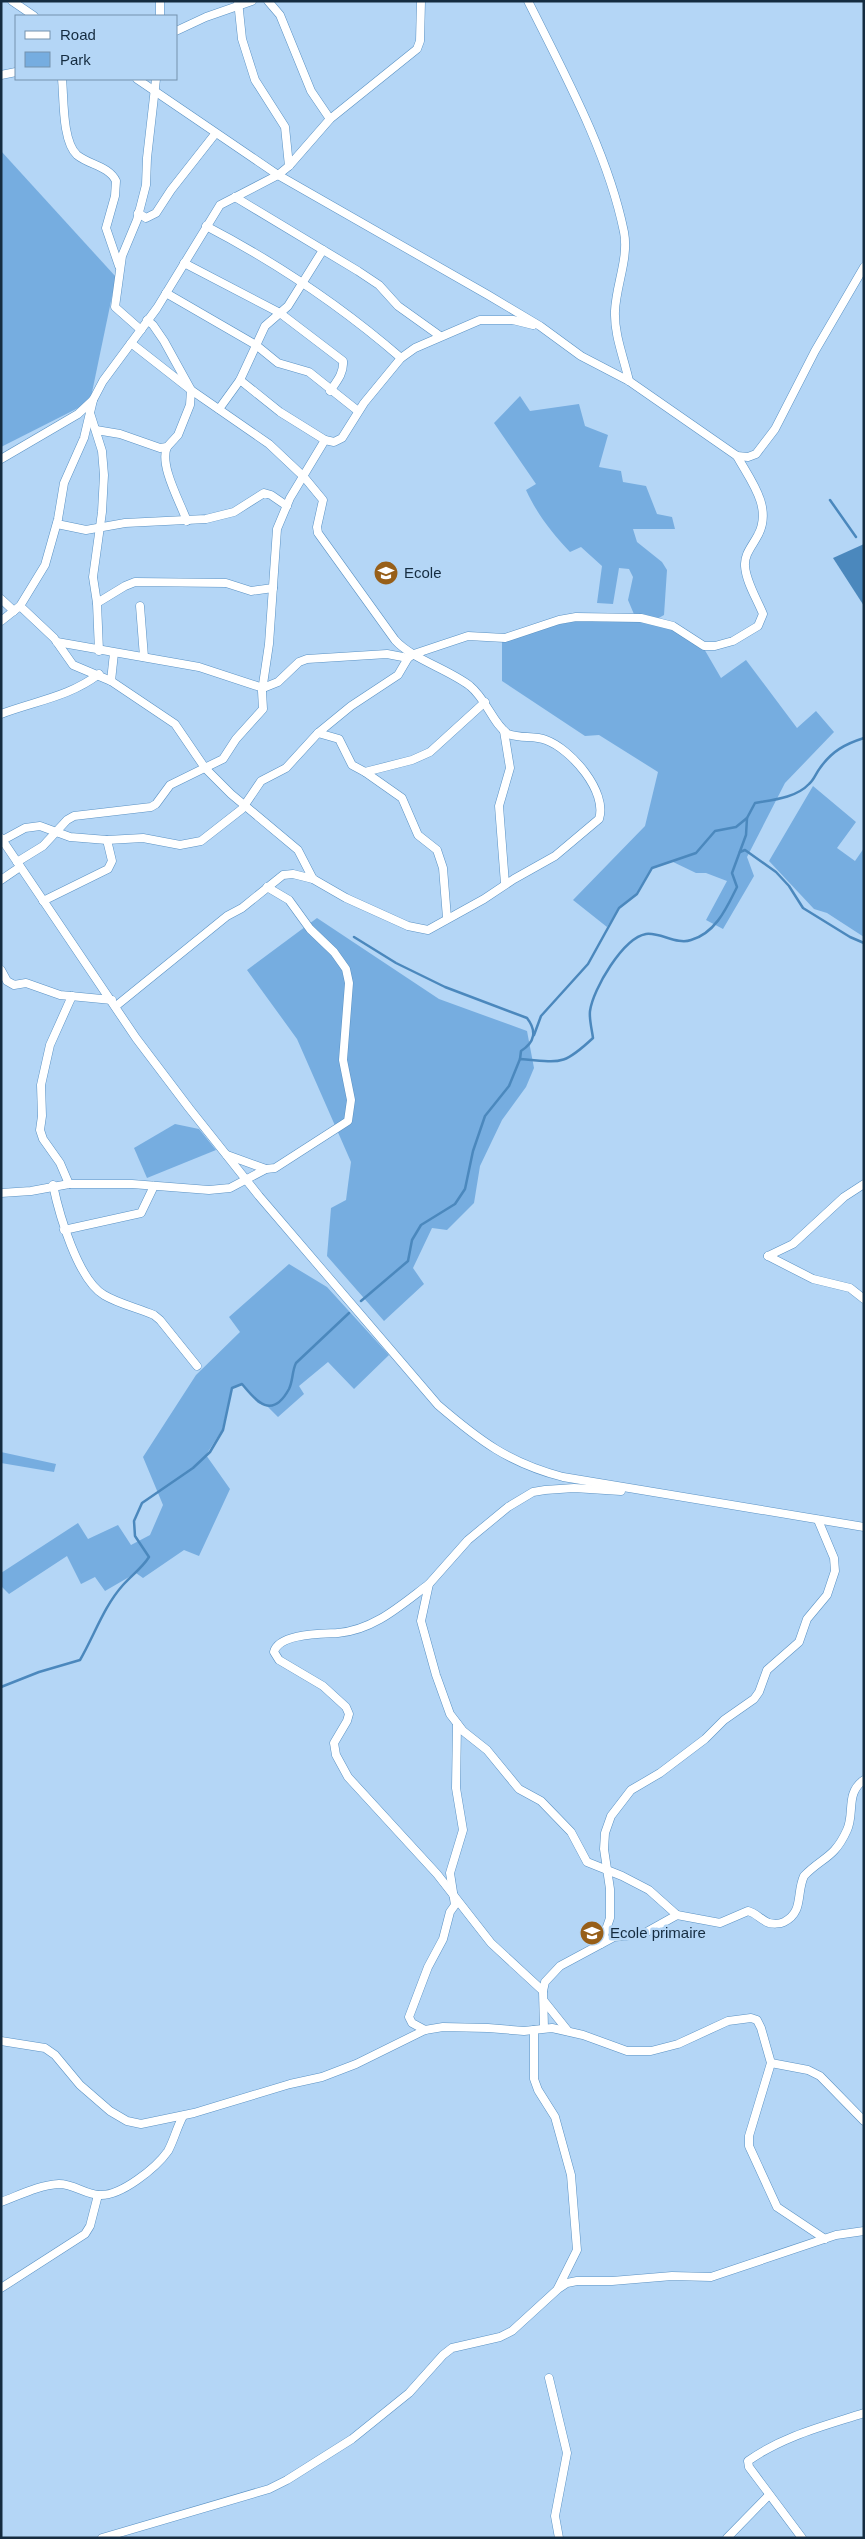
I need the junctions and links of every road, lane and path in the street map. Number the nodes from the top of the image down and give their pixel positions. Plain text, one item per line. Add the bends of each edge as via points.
1 (12, 1) edge
2 (160, 1) edge
3 (252, 1) edge
4 (268, 1) edge
5 (420, 1) edge
6 (528, 1) edge
7 (238, 4) edge
8 (33, 15) edge
9 (160, 15) edge
10 (178, 30) edge
11 (15, 72) edge
12 (1, 75) edge
13 (62, 80) edge
14 (139, 80) edge
15 (156, 80) edge
16 (155, 90) junction
17 (330, 119) junction
18 (215, 134) junction
19 (289, 166) junction
20 (278, 175) junction
21 (235, 197) junction
22 (138, 213) junction
23 (206, 226) junction
24 (323, 250) junction
25 (184, 263) junction
26 (864, 267) edge
27 (121, 275) junction
28 (303, 282) junction
29 (166, 294) junction
30 (280, 313) junction
31 (147, 320) junction
32 (540, 326) junction
33 (141, 330) junction
34 (440, 336) junction
35 (131, 343) junction
36 (256, 345) junction
37 (401, 358) junction
38 (240, 380) junction
39 (629, 382) junction
40 (191, 390) junction
41 (330, 391) junction
42 (92, 400) junction
43 (219, 409) junction
44 (90, 412) junction
45 (358, 412) junction
46 (96, 430) junction
47 (325, 440) junction
48 (168, 447) junction
49 (737, 456) junction
50 (1, 459) edge
51 (304, 477) junction
52 (287, 506) junction
53 (188, 520) junction
54 (57, 524) junction
55 (99, 528) junction
56 (273, 588) junction
57 (1, 599) edge
58 (98, 603) junction
59 (140, 606) dead end
60 (17, 609) junction
61 (1, 621) edge
62 (56, 642) junction
63 (99, 651) junction
64 (114, 653) junction
65 (411, 656) junction
66 (144, 657) junction
67 (99, 674) junction
68 (110, 680) junction
69 (263, 688) junction
70 (485, 702) junction
71 (1, 714) edge
72 (504, 732) junction
73 (318, 733) junction
74 (206, 768) junction
75 (365, 772) junction
76 (245, 806) junction
77 (57, 833) junction
78 (2, 839) edge
79 (107, 840) junction
80 (18, 864) junction
81 (313, 879) junction
82 (1, 880) edge
83 (506, 884) junction
84 (267, 887) junction
85 (44, 901) junction
86 (447, 918) junction
87 (1, 970) edge
88 (72, 996) junction
89 (114, 1003) junction
90 (227, 1154) junction
91 (266, 1169) junction
92 (245, 1179) junction
93 (69, 1184) junction
94 (864, 1184) edge
95 (53, 1186) junction
96 (154, 1186) junction
97 (1, 1193) edge
98 (64, 1230) junction
99 (864, 1299) edge
100 (197, 1366) dead end
101 (636, 1490) junction
102 (818, 1520) junction
103 (864, 1527) edge
104 (428, 1584) junction
105 (457, 1724) junction
106 (864, 1780) edge
107 (607, 1869) junction
108 (451, 1892) junction
109 (676, 1915) junction
110 (601, 1944) junction
111 (543, 1991) junction
112 (544, 2001) junction
113 (544, 2028) junction
114 (425, 2030) junction
115 (534, 2030) junction
116 (568, 2031) junction
117 (1, 2041) edge
118 (771, 2063) junction
119 (183, 2116) junction
120 (864, 2121) edge
121 (98, 2195) junction
122 (1, 2202) edge
123 (864, 2230) edge
124 (825, 2239) junction
125 (1, 2288) edge
126 (558, 2289) junction
127 (549, 2378) dead end
128 (864, 2413) edge
129 (769, 2495) junction
130 (102, 2538) edge
131 (559, 2538) edge
132 (727, 2538) edge
133 (802, 2538) edge

1 - 8 street
2 - 9 street
3 - 7 street
4 - 17 street via 280,15 311,91
5 - 17 street via 417,49
6 - 39 street via 584,117 609,179 624,232 615,320
7 - 10 street
7 - 19 street via 243,44 255,80 285,127
11 - 12 street
13 - 27 street via 64,121 73,149 109,172 116,181 106,228
14 - 16 street
15 - 16 street
16 - 18 street
16 - 22 street via 147,180
17 - 19 street
18 - 20 street
18 - 22 street via 156,213 146,218
19 - 20 street
20 - 21 street
20 - 32 street via 450,271
21 - 23 street via 220,205
21 - 24 street
22 - 27 street via 122,256
23 - 25 street
23 - 28 street
24 - 28 street
24 - 34 street via 379,285 398,306
25 - 29 street
25 - 30 street
26 - 49 street via 814,351 775,429 756,454
27 - 33 street via 116,307
28 - 30 street
28 - 37 street via 339,306
29 - 31 street
29 - 36 street
30 - 36 street via 265,326
30 - 41 street via 343,361 344,368
31 - 33 street
31 - 40 street via 154,325
32 - 34 street via 490,318
32 - 39 street via 581,356
33 - 35 street
34 - 37 street
35 - 40 street
35 - 42 street
36 - 38 street
36 - 41 street via 278,363 309,372
37 - 45 street
38 - 43 street
38 - 47 street via 280,412
39 - 49 street
40 - 43 street
40 - 48 street via 190,405 178,435
41 - 45 street
42 - 44 street
42 - 50 street via 78,414
43 - 51 street via 269,444
44 - 46 street
44 - 54 street via 84,438 64,483
45 - 47 street via 342,438 334,442
46 - 48 street via 120,434 160,448
46 - 55 street via 104,475
47 - 51 street
48 - 53 street via 165,464
49 - 65 street via 764,512 745,567 763,614 760,623 744,634 729,643 710,647 673,626 641,618 576,618 558,620 505,638 468,636
51 - 52 street
51 - 65 street via 323,500 316,527 318,533 395,640
52 - 53 street via 271,494 264,493 234,512
52 - 56 street via 277,529
53 - 55 street via 125,523
54 - 55 street via 81,530
54 - 60 street via 44,565
55 - 58 street via 93,576
56 - 58 street via 251,591 226,583 141,582 130,583
56 - 69 street
57 - 60 street
58 - 63 street
59 - 66 street
60 - 61 street
60 - 62 street
62 - 63 street
62 - 67 street via 73,665
63 - 64 street
64 - 66 street
64 - 68 street
65 - 69 street via 386,654 307,659 299,662 278,682
65 - 70 street via 463,681
65 - 73 street via 398,675
66 - 69 street via 199,667
67 - 68 street
67 - 71 street via 57,697
68 - 74 street via 168,718
69 - 74 street via 262,711 236,739 223,759
70 - 72 street
70 - 75 street via 430,752
72 - 83 street via 510,768 498,806
72 - 83 street via 515,737 544,739 573,756 592,786 601,814 592,827 555,856
73 - 75 street via 339,739 352,765
73 - 76 street via 286,768 261,781
74 - 76 street
74 - 77 street via 170,785 151,807 77,815 66,820
75 - 86 street via 402,798 418,835 438,850 443,868
76 - 79 street via 195,844 170,845 135,838
76 - 81 street via 298,850
77 - 78 street via 46,826 33,826
77 - 79 street
77 - 80 street
78 - 80 street
79 - 85 street via 112,861 108,869
80 - 82 street
80 - 85 street
81 - 84 street via 288,874
81 - 86 street via 346,898 420,930 428,930
83 - 86 street
84 - 89 street
84 - 91 street via 289,900 346,969 349,983 343,1060 351,1104 346,1124 275,1168
85 - 89 street
87 - 88 street via 11,984 26,983
88 - 89 street
88 - 93 street via 50,1045 41,1085 40,1130
89 - 90 street via 189,1108
90 - 91 street
90 - 92 street
91 - 92 street
92 - 96 street via 236,1187 224,1189
92 - 101 street via 438,1405 472,1434 532,1469
93 - 95 street
93 - 96 street
94 - 99 street via 844,1197 793,1244 768,1256 813,1279 847,1286
95 - 97 street via 30,1192
95 - 98 street
96 - 98 street via 141,1213
98 - 100 street via 98,1290 105,1296 154,1315
101 - 102 street
101 - 104 street via 562,1488 533,1492 508,1507 468,1540
102 - 103 street
102 - 107 street via 834,1558 835,1571 827,1595 807,1619 799,1642 768,1670 754,1699 626,1796 607,1826 604,1849
104 - 105 street via 421,1627 443,1699
104 - 108 street via 390,1614 374,1622 339,1633 305,1635 283,1643 274,1652 279,1660 323,1686 346,1707 347,1721 334,1743 341,1766
105 - 107 street via 486,1750 519,1789 541,1801 571,1832 587,1862
105 - 108 street via 456,1788 463,1830 450,1873
106 - 109 street via 853,1792 850,1822 843,1838 832,1855 804,1876 798,1907 789,1919 780,1924 768,1922 753,1912 744,1911 720,1923
107 - 109 street via 649,1890
107 - 110 street via 610,1918
108 - 111 street via 491,1943
108 - 114 street via 455,1905 450,1912 444,1939 428,1967 409,2017 412,2023
109 - 110 street via 649,1932 618,1936
110 - 111 street via 560,1966 545,1982
111 - 112 street
112 - 113 street
112 - 116 street
113 - 115 street
113 - 116 street
114 - 115 street
114 - 119 street via 322,2077
115 - 126 street via 536,2084 555,2117 571,2175 577,2250
116 - 118 street via 628,2051 651,2051 678,2044 728,2021 751,2018 757,2020 761,2028
117 - 119 street via 45,2048 80,2085 127,2121 141,2124
118 - 120 street via 808,2070 820,2076
118 - 124 street via 748,2136 749,2146 777,2208
119 - 121 street via 169,2149 160,2160 125,2188 114,2194
121 - 122 street via 57,2184 36,2188
121 - 125 street via 85,2234
123 - 124 street
124 - 126 street via 711,2277 577,2280
126 - 130 street via 512,2331 500,2337 460,2345 447,2352 399,2401 352,2439 288,2480 269,2489
127 - 131 street via 566,2453 555,2516
128 - 129 street via 809,2430 748,2461
129 - 132 street
129 - 133 street

